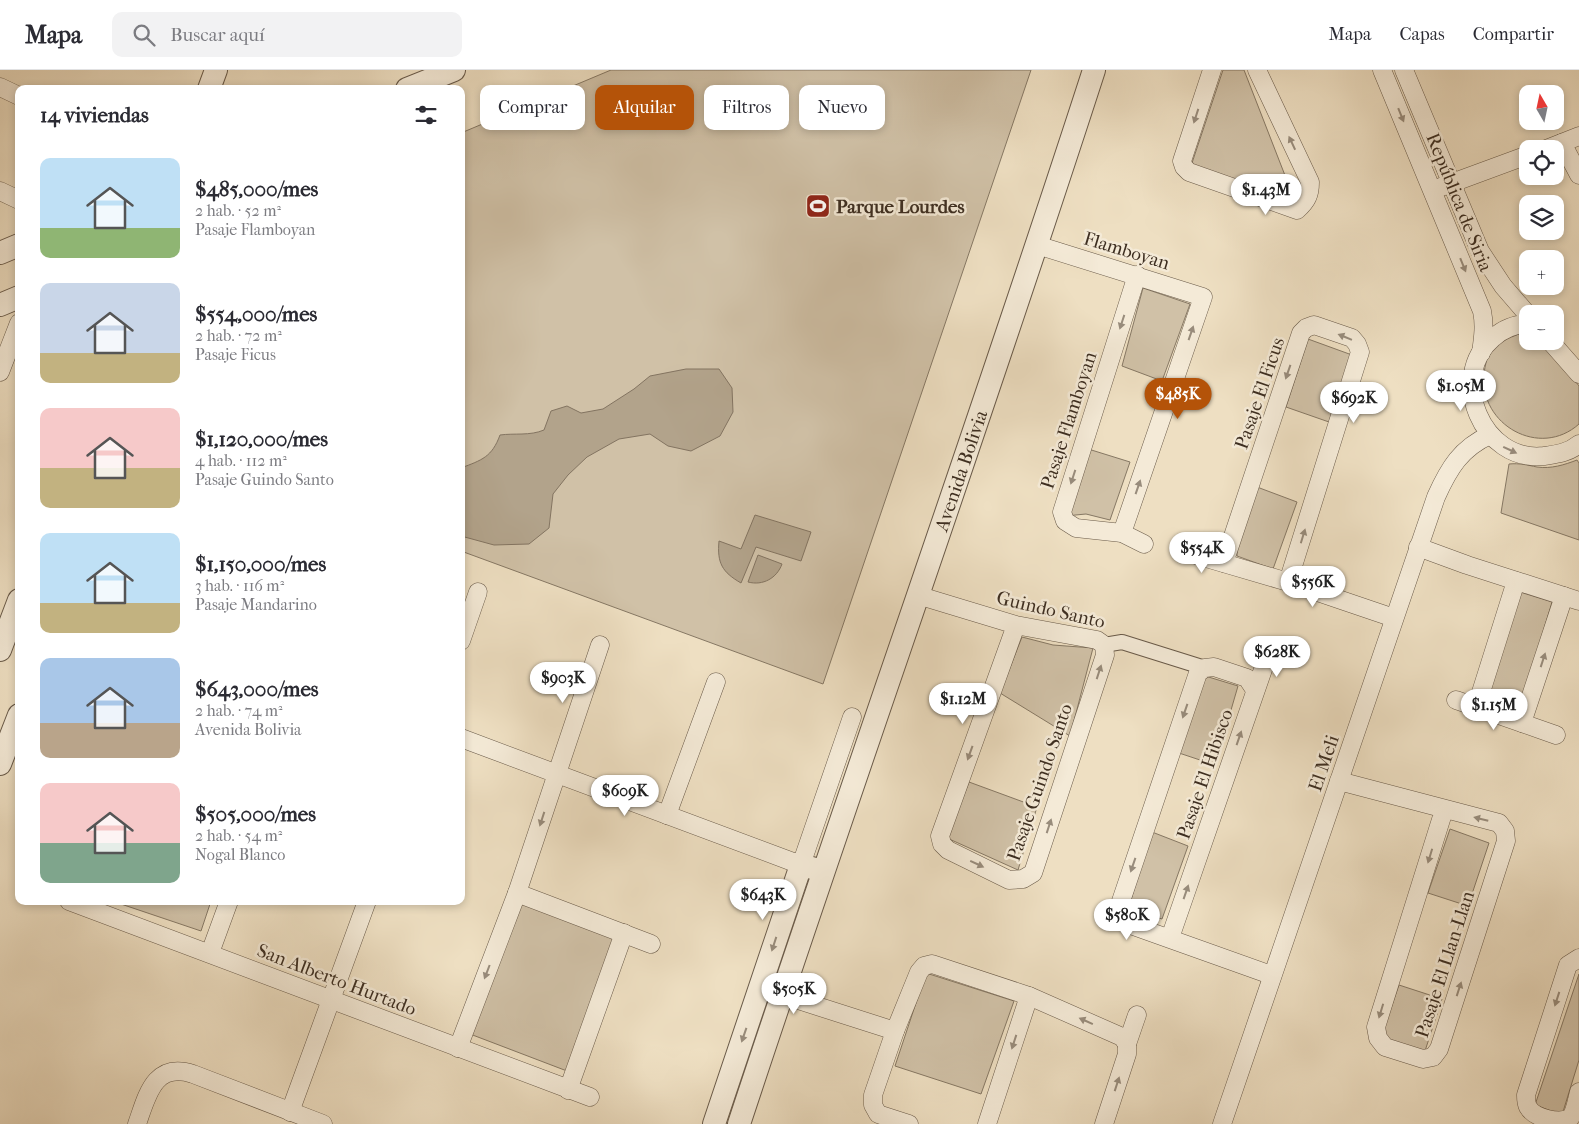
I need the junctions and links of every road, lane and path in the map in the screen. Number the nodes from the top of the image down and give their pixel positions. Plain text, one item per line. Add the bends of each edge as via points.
1 (216, 70) edge
2 (1094, 70) edge
3 (1212, 70) edge
4 (1257, 70) edge
5 (1382, 70) edge
6 (1404, 70) edge
7 (440, 78) edge
8 (210, 85) edge
9 (419, 85) edge
10 (0, 87) edge
11 (15, 94) edge
12 (1579, 136) edge
13 (1564, 142) edge
14 (1519, 158) edge
15 (1564, 158) edge
16 (1579, 175) edge
17 (1452, 183) junction
18 (1432, 190) junction
19 (0, 192) edge
20 (15, 198) edge
21 (1037, 245) junction
22 (15, 247) edge
23 (0, 253) edge
24 (1137, 275) junction
25 (15, 299) edge
26 (0, 305) edge
27 (1520, 305) edge
28 (1519, 324) edge
29 (15, 333) edge
30 (1558, 350) edge
31 (1481, 353) junction
32 (0, 372) edge
33 (1579, 374) edge
34 (1490, 435) junction
35 (1576, 449) edge
36 (1122, 533) junction
37 (1144, 544) dead end
38 (1418, 547) junction
39 (1189, 553) dead end
40 (1224, 564) junction
41 (1516, 581) junction
42 (1288, 582) junction
43 (478, 592) dead end
44 (917, 595) junction
45 (1571, 598) edge
46 (15, 611) edge
47 (1394, 618) junction
48 (1016, 625) junction
49 (465, 629) edge
50 (600, 645) dead end
51 (1104, 646) junction
52 (0, 650) edge
53 (1268, 655) dead end
54 (1204, 668) junction
55 (716, 682) dead end
56 (1255, 690) junction
57 (1456, 700) dead end
58 (1476, 708) junction
59 (852, 717) dead end
60 (1522, 724) junction
61 (15, 725) edge
62 (1556, 735) dead end
63 (465, 739) edge
64 (0, 764) edge
65 (557, 773) junction
66 (1339, 781) junction
67 (1444, 810) junction
68 (667, 816) junction
69 (801, 865) junction
70 (823, 871) junction
71 (517, 893) junction
72 (89, 905) edge
73 (228, 905) edge
74 (366, 905) edge
75 (624, 933) junction
76 (1170, 938) junction
77 (651, 944) dead end
78 (210, 953) junction
79 (1579, 958) edge
80 (1271, 975) junction
81 (760, 988) junction
82 (782, 994) junction
83 (1029, 996) junction
84 (331, 1000) junction
85 (1136, 1015) dead end
86 (895, 1031) junction
87 (1127, 1044) junction
88 (458, 1048) junction
89 (568, 1090) junction
90 (1579, 1092) edge
91 (590, 1098) dead end
92 (290, 1112) junction
93 (137, 1124) edge
94 (323, 1124) edge
95 (714, 1124) edge
96 (739, 1124) edge
97 (909, 1124) edge
98 (987, 1124) edge
99 (1104, 1124) edge
100 (1222, 1124) edge

1 - 8 street
2 - 21 street, Avenida Bolivia
3 -> 4 street via 1182,160 1184,167 1190,172 1297,210 1306,202 1310,182
5 -> 18 street, República de Siria
6 - 17 street, República de Siria
7 - 9 street
10 - 11 street
12 - 13 street
14 - 17 street
15 - 16 street
17 - 18 street
17 - 27 street, República de Siria via 1480,251
18 -> 31 street, República de Siria via 1482,311 1484,334
19 - 20 street
21 - 24 street, Flamboyan
21 - 44 street, Avenida Bolivia
22 - 23 street
24 -> 36 street, Pasaje Flamboyan via 1062,512 1065,522 1076,528
36 -> 24 street, Flamboyan via 1203,297
25 - 26 street
28 - 31 street via 1500,332
29 - 32 street
30 - 33 street
31 - 34 street via 1474,367 1474,396 1482,425
34 -> 35 street via 1500,444 1529,456
34 - 38 street, El Meli via 1476,441 1448,472
36 - 37 street, Pasaje Flamboyan
38 - 41 street
38 - 47 street, El Meli
39 - 40 street
40 - 42 street
42 -> 40 street, Pasaje El Ficus via 1360,352 1352,338 1314,325 1301,333
41 - 45 street
41 - 58 street
42 - 47 street
43 - 49 street
44 - 48 street, Guindo Santo
44 - 70 street, Avenida Bolivia
60 -> 45 street
46 - 52 street
47 - 66 street, El Meli
48 - 51 street, Guindo Santo via 1097,640
48 -> 51 street, Pasaje Guindo Santo via 940,836 948,850 1009,880 1022,879 1033,872 1104,655
50 - 65 street
51 - 54 street, Guindo Santo via 1122,642
53 - 56 street, Pasaje El Hibisco
54 - 56 street via 1214,667 1247,678
54 -> 76 street, Pasaje El Hibisco via 1198,674 1119,908 1121,917 1128,924
55 - 68 street
76 -> 56 street, Pasaje El Hibisco
57 - 58 street
58 - 60 street
59 - 69 street
60 - 62 street
61 - 64 street
63 - 65 street
65 - 68 street
65 -> 71 street
66 - 67 street
66 - 80 street, El Meli
67 -> 67 street, Pasaje El Llan-Llan via 1376,1027 1378,1038 1386,1047 1423,1059 1433,1057 1439,1048 1506,841 1505,831 1499,823
68 - 69 street
69 - 70 street
69 -> 81 street
70 - 82 street, Avenida Bolivia
71 - 75 street
71 -> 88 street
72 - 78 street, San Alberto Hurtado
73 - 78 street
74 - 84 street
75 - 77 street
75 - 89 street
76 - 80 street
78 - 84 street, San Alberto Hurtado
79 -> 90 street via 1568,965 1526,1095 1527,1106 1534,1114 1554,1122 1565,1121 1572,1116
80 - 100 street, El Meli
81 - 82 street
81 -> 95 street
82 - 86 street
82 - 96 street, Avenida Bolivia
83 - 86 street via 932,964 924,966
87 -> 83 street via 1122,1037
83 -> 98 street
84 - 88 street, San Alberto Hurtado
84 - 92 street
85 - 87 street
86 - 97 street via 873,1095 874,1106 878,1114
99 -> 87 street via 1127,1054
88 - 89 street, San Alberto Hurtado
89 - 91 street, San Alberto Hurtado
92 - 93 street via 184,1071 174,1071 154,1083
92 - 94 street

